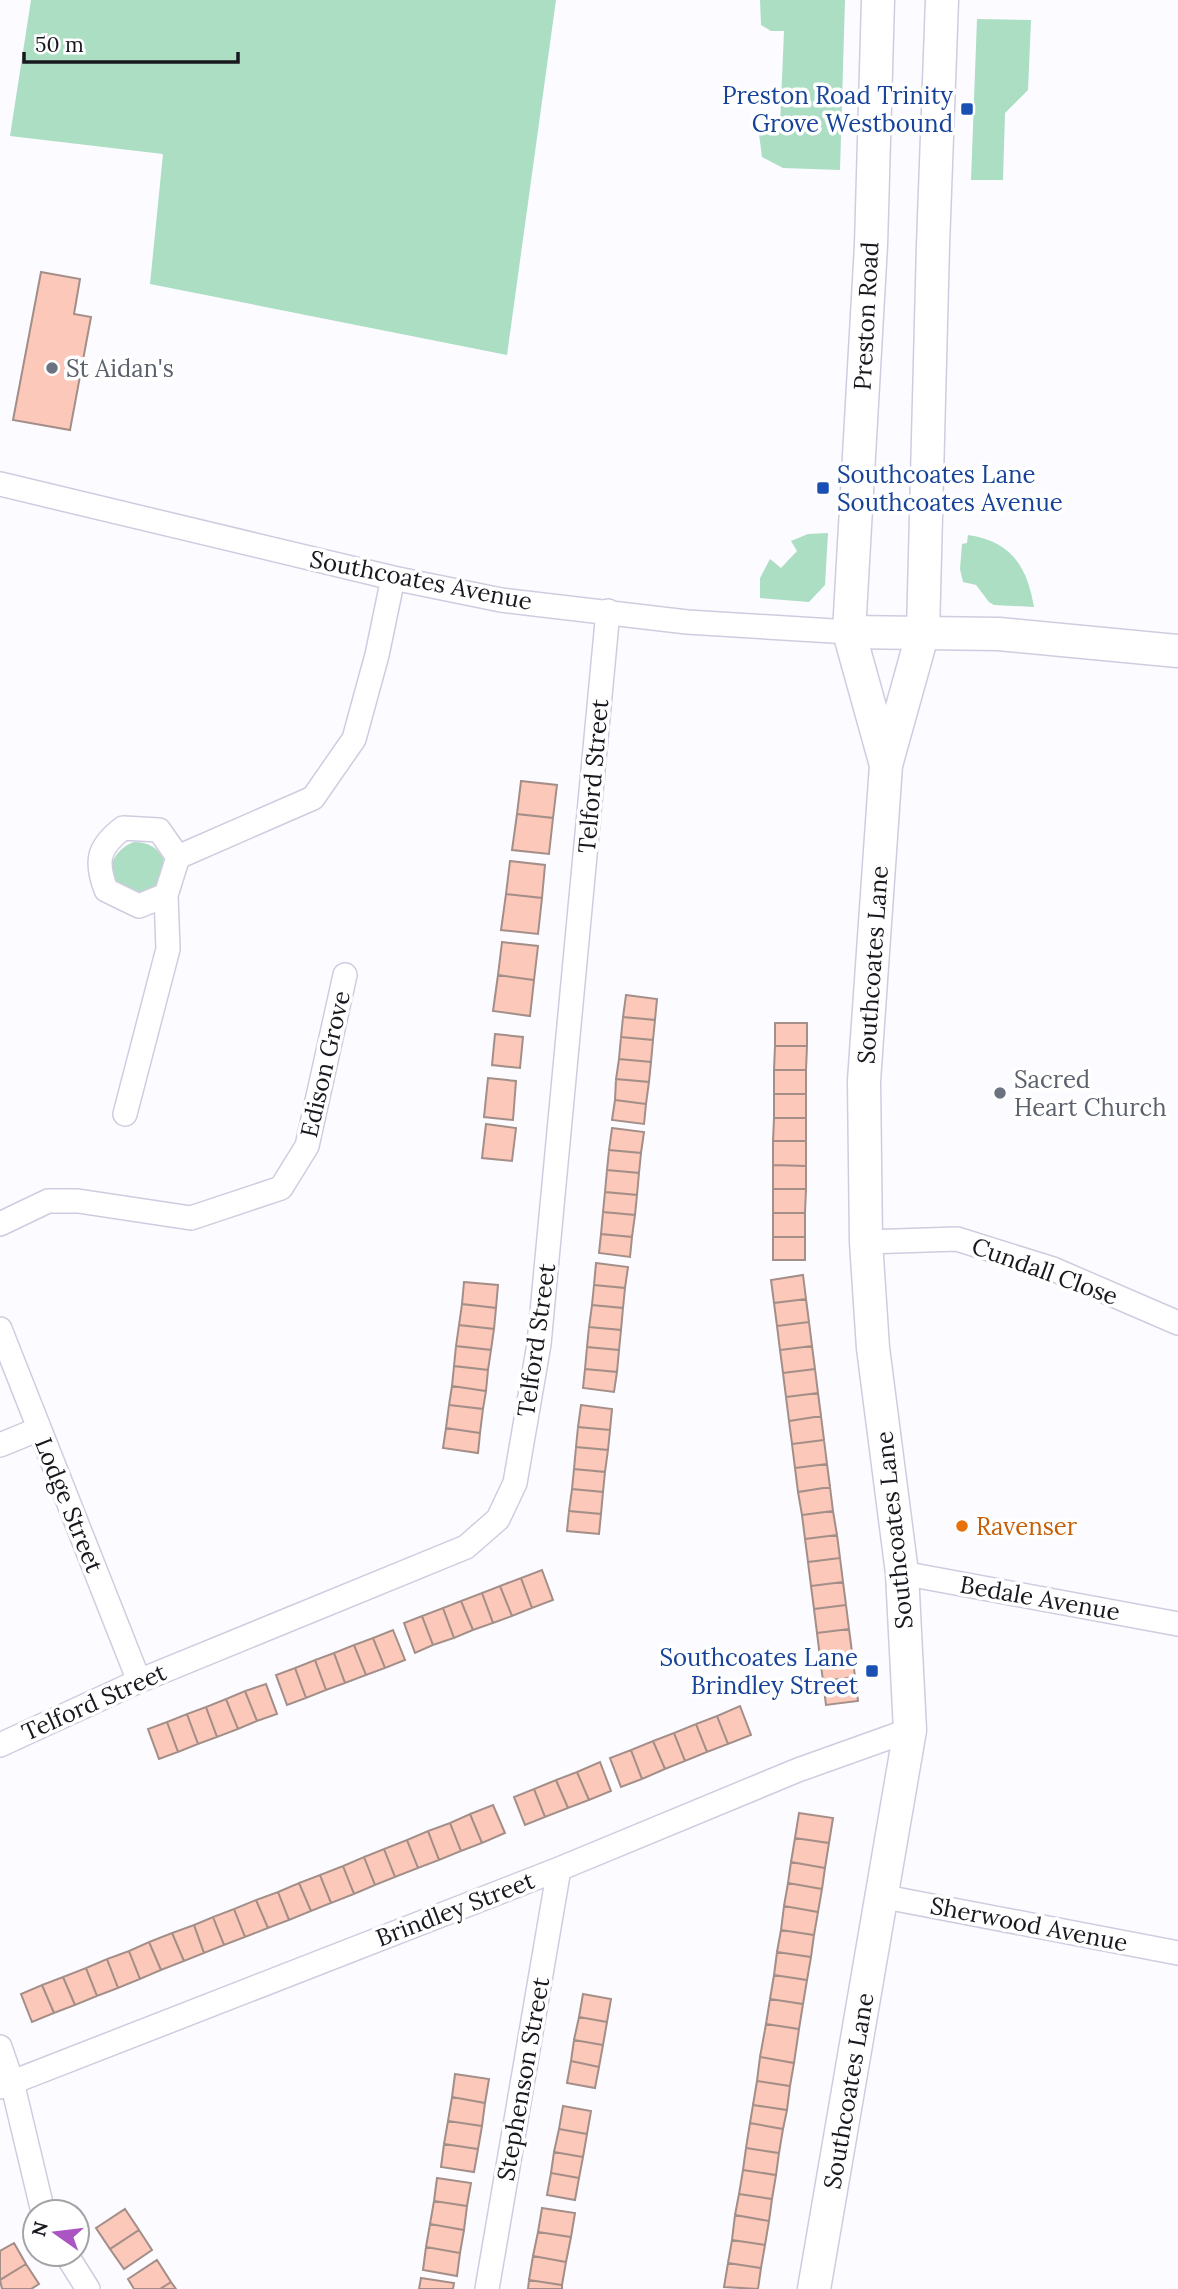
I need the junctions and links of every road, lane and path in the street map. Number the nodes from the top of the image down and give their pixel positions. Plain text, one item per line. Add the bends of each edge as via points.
1 (878, 0) edge
2 (943, 0) edge
3 (0, 484) edge
4 (393, 578) junction
5 (608, 611) junction
6 (849, 632) junction
7 (923, 632) junction
8 (1178, 651) edge
9 (886, 765) junction
10 (178, 858) junction
11 (166, 895) junction
12 (345, 975) dead end
13 (125, 1114) dead end
14 (0, 1224) edge
15 (866, 1242) junction
16 (1178, 1323) edge
17 (0, 1329) edge
18 (39, 1429) junction
19 (0, 1445) edge
20 (902, 1573) junction
21 (1178, 1624) edge
22 (139, 1681) junction
23 (910, 1730) junction
24 (0, 1745) edge
25 (559, 1869) junction
26 (880, 1896) junction
27 (1178, 1953) edge
28 (0, 2047) edge
29 (6, 2085) edge
30 (39, 2198) edge
31 (75, 2268) edge
32 (88, 2289) edge
33 (487, 2289) edge
34 (814, 2289) edge

1 - 6 street, Preston Road via 871,245
2 - 7 street
3 - 4 street, Southcoates Avenue
4 - 5 street, Southcoates Avenue via 501,600
4 - 10 street via 354,740 313,798
5 - 6 street, Southcoates Avenue via 687,622
5 - 22 street, Telford Street via 540,1344 515,1483 498,1519 466,1547
6 - 7 street
6 - 9 street, Southcoates Lane
7 - 8 street via 999,634
7 - 9 street, Southcoates Lane
9 - 15 street, Southcoates Lane via 864,1081
10 - 11 street
10 - 11 street via 159,830 123,828 107,840 98,869 106,890 139,906
11 - 13 street via 168,950
12 - 14 street, Edison Grove via 307,1146 281,1188 191,1218 78,1201 48,1201
15 - 16 street, Cundall Close via 957,1240 1053,1269
15 - 20 street, Southcoates Lane via 873,1348
17 - 18 street, Lodge Street
18 - 19 street
18 - 22 street, Lodge Street
20 - 21 street, Bedale Avenue
20 - 23 street, Southcoates Lane
22 - 24 street, Telford Street
23 - 25 street, Brindley Street via 798,1770
23 - 26 street, Southcoates Lane
25 - 29 street, Brindley Street
25 - 33 street, Stephenson Street
26 - 27 street, Sherwood Avenue
26 - 34 street, Southcoates Lane
28 - 29 street
29 - 30 street
31 - 32 street

